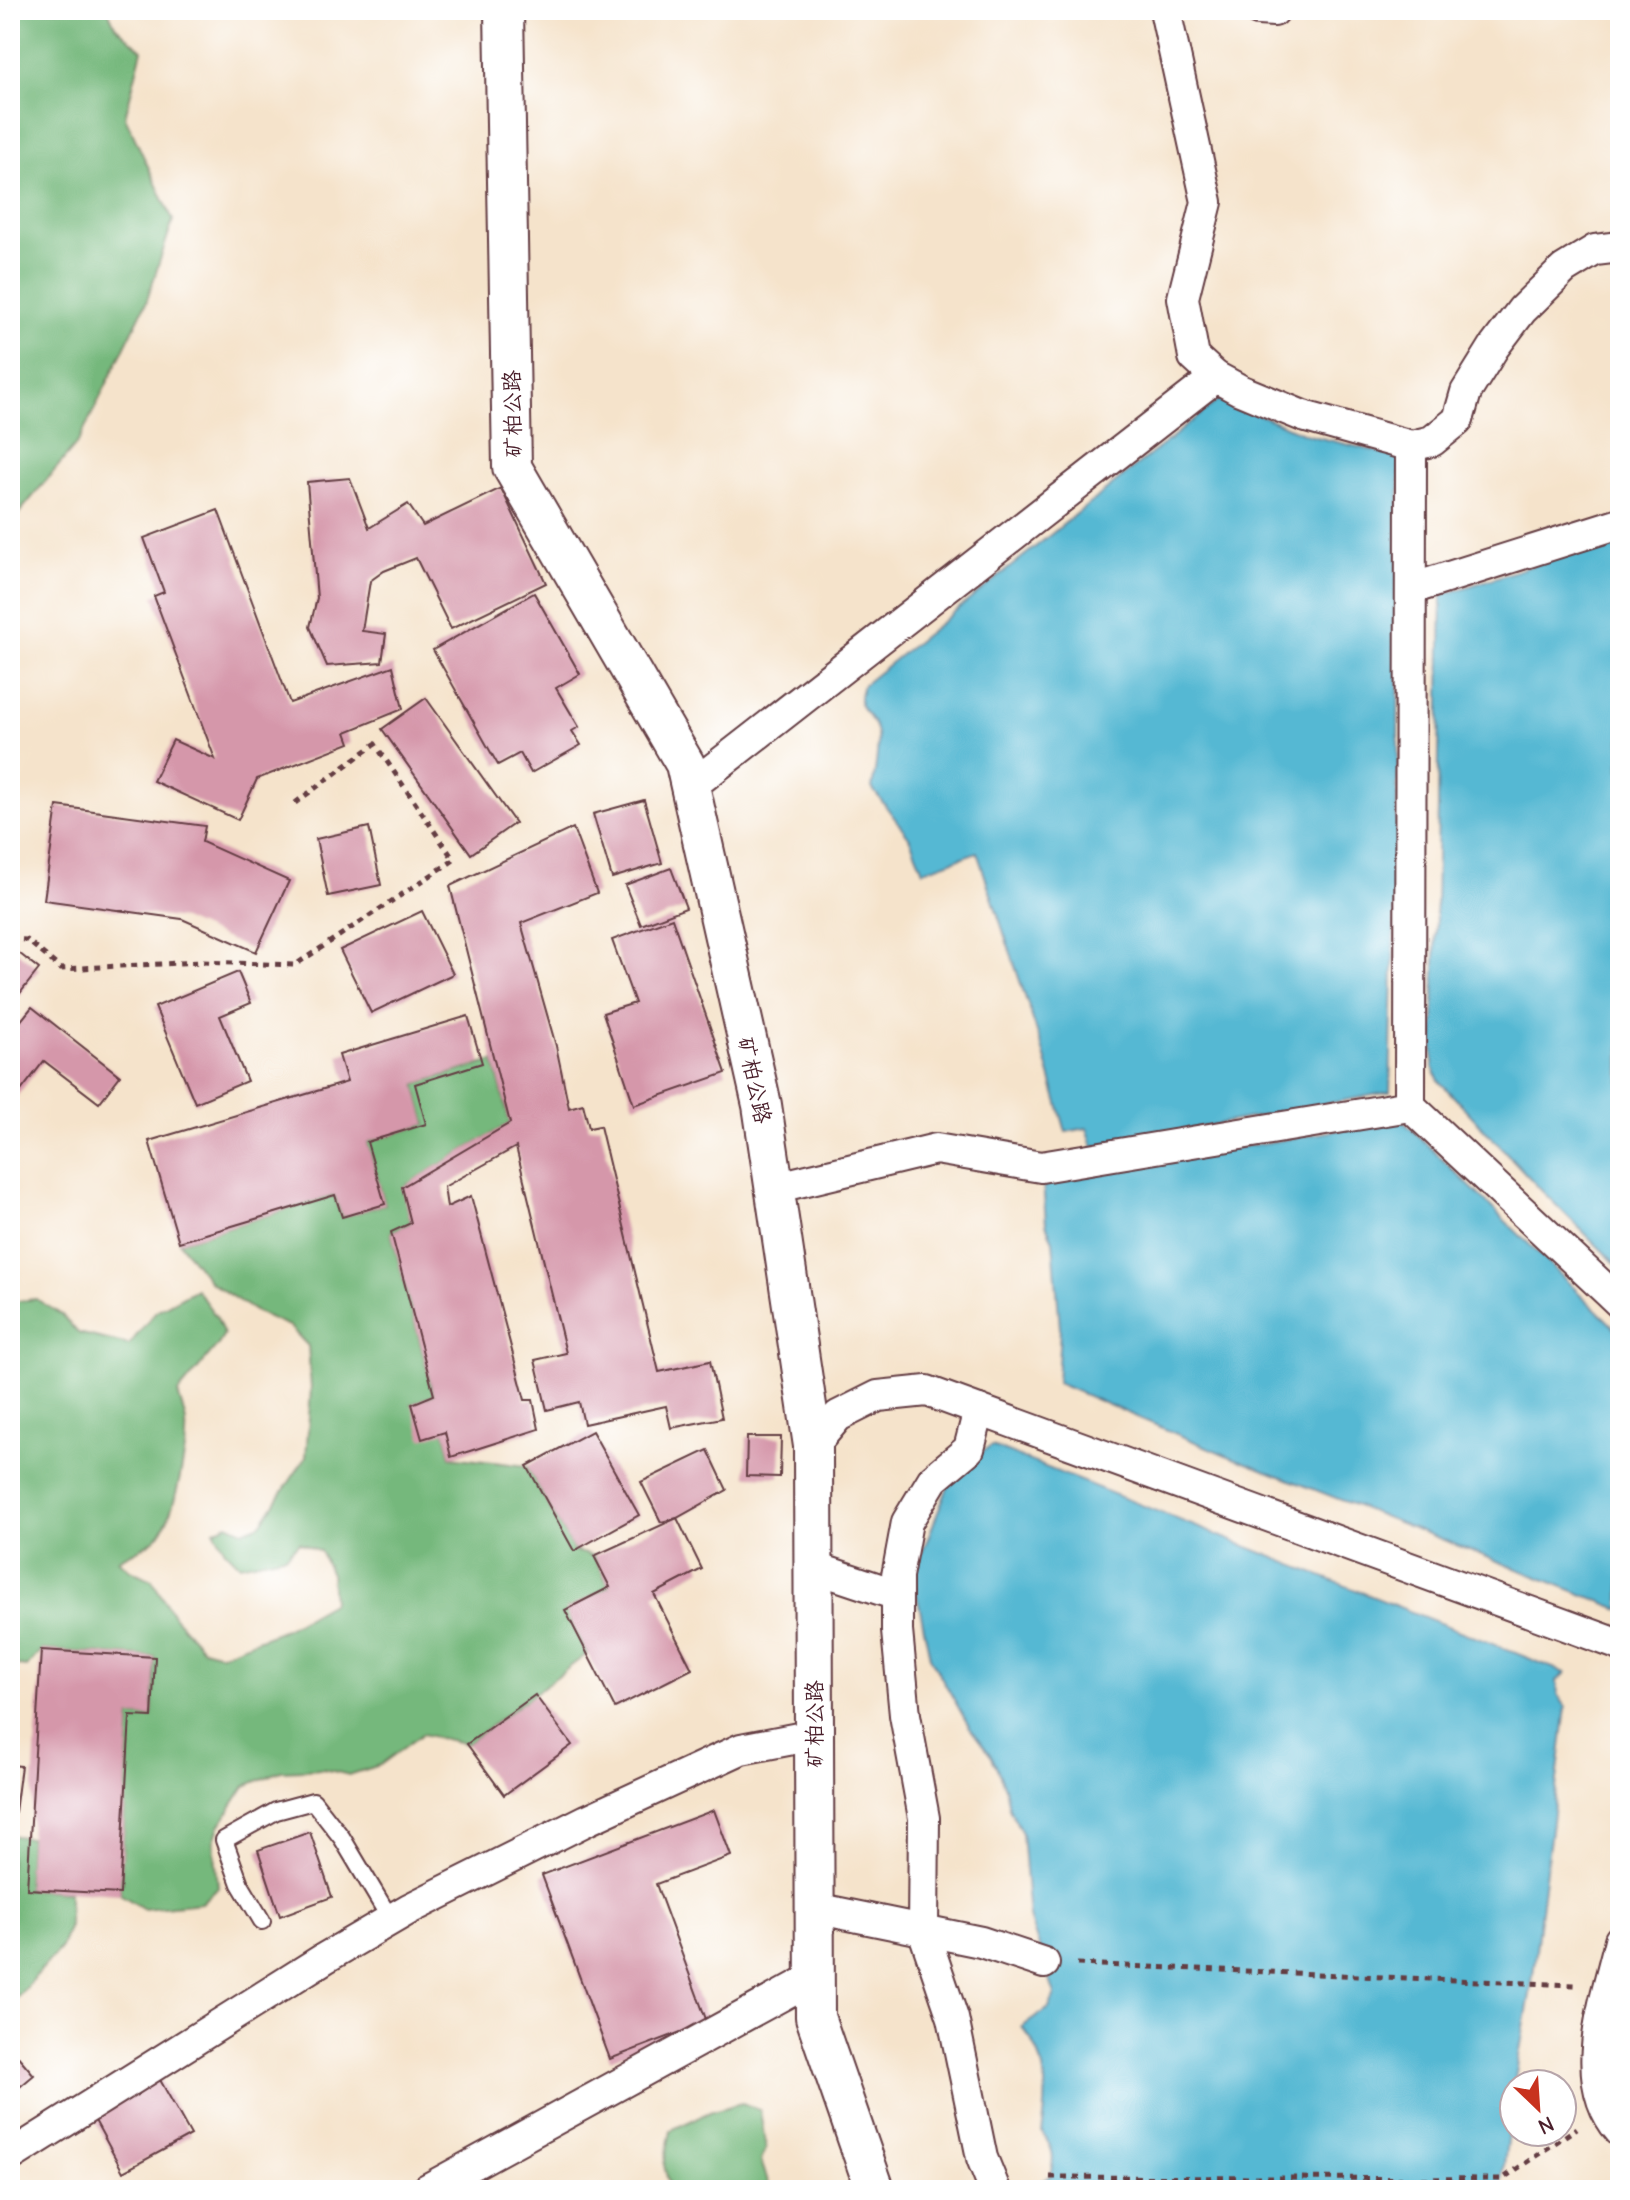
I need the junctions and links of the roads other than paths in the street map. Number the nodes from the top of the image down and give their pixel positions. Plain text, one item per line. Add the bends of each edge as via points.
1 (504, 10) edge
2 (1165, 10) edge
3 (1620, 247) edge
4 (1216, 377) junction
5 (1411, 446) junction
6 (1620, 523) edge
7 (1411, 589) junction
8 (690, 787) junction
9 (1410, 1106) junction
10 (774, 1188) junction
11 (1620, 1303) edge
12 (979, 1410) junction
13 (813, 1446) junction
14 (813, 1567) junction
15 (897, 1595) junction
16 (1620, 1645) edge
17 (814, 1735) junction
18 (815, 1908) junction
19 (391, 1920) junction
20 (262, 1921) dead end
21 (923, 1930) junction
22 (1620, 1940) edge
23 (1044, 1963) road end
24 (815, 1977) junction
25 (1613, 2120) edge
26 (10, 2156) edge
27 (426, 2190) edge
28 (875, 2190) edge
29 (995, 2190) edge

1 - 8 street, 矿柏公路 via 512,467 685,764
2 - 4 street via 1207,202 1183,298 1194,357
3 - 5 street via 1595,250 1564,269 1494,347 1466,392 1458,420 1432,441
4 - 5 street via 1303,416
4 - 8 street
5 - 7 street
6 - 7 street
7 - 9 street
8 - 10 street, 矿柏公路 via 762,1105
9 - 10 street via 1041,1167 936,1149
9 - 11 street
10 - 13 street, 矿柏公路
12 - 13 street via 927,1391 878,1396 838,1416
12 - 15 street via 969,1449 933,1479 907,1522
12 - 16 street
13 - 14 street, 矿柏公路
14 - 15 street
14 - 17 street, 矿柏公路
15 - 21 street via 905,1715 924,1818
17 - 18 street, 矿柏公路
17 - 19 street via 741,1749
18 - 21 street
18 - 24 street, 矿柏公路
19 - 20 lane via 313,1801 276,1811 224,1840 240,1884
19 - 26 street
21 - 23 street
21 - 29 street via 953,2018 982,2158
22 - 25 street via 1596,2053 1601,2099
24 - 27 street
24 - 28 street, 矿柏公路 via 815,2017

